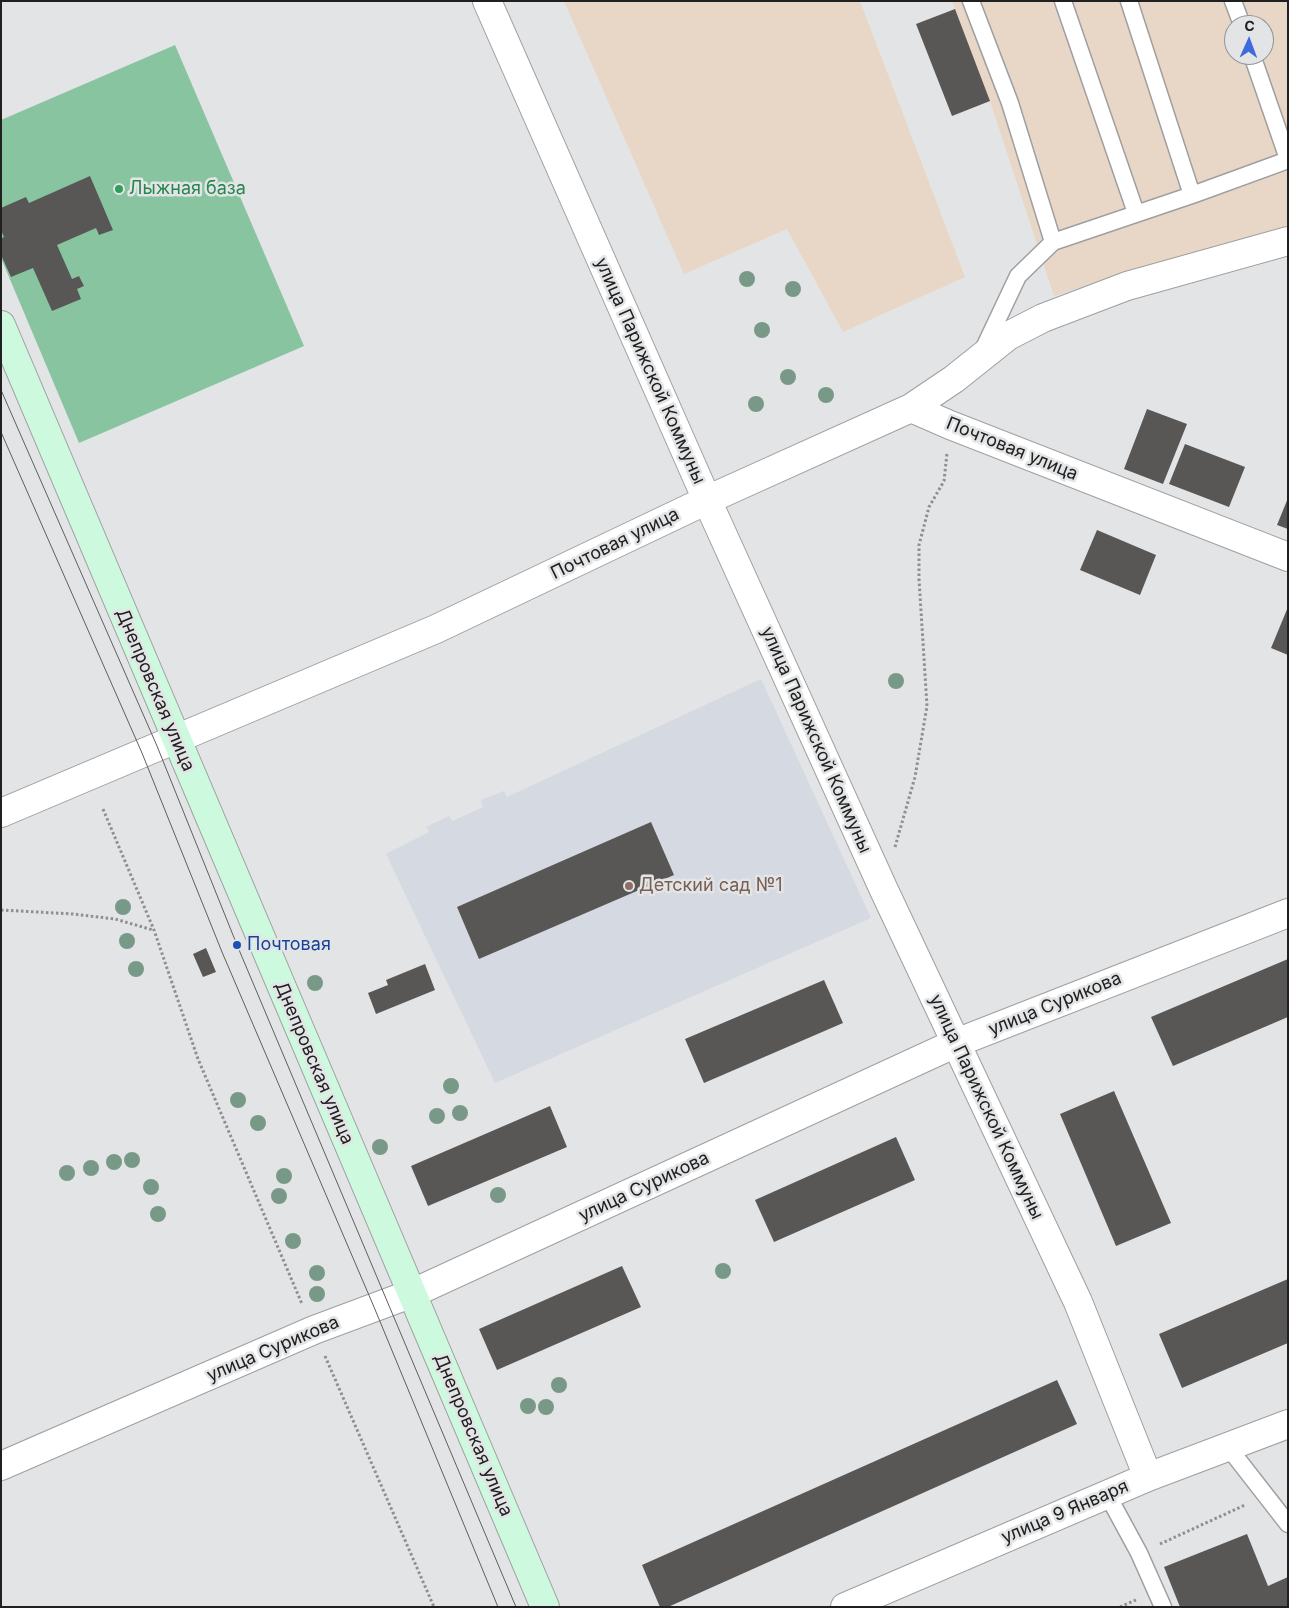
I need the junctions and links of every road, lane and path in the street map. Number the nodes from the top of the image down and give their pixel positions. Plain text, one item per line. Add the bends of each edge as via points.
1 (487, 1) edge
2 (971, 1) edge
3 (1063, 1) edge
4 (1129, 1) edge
5 (1233, 1) edge
6 (1238, 15) edge
7 (1255, 65) edge
8 (1288, 159) edge
9 (1192, 195) junction
10 (1136, 213) junction
11 (1288, 240) edge
12 (1053, 242) junction
13 (1, 325) edge
14 (980, 356) junction
15 (911, 408) junction
16 (950, 425) junction
17 (706, 500) junction
18 (1288, 557) edge
19 (176, 740) junction
20 (103, 809) dead end
21 (1, 813) edge
22 (883, 888) junction
23 (1, 910) edge
24 (1288, 913) edge
25 (154, 930) junction
26 (956, 1043) junction
27 (413, 1293) junction
28 (314, 1330) junction
29 (1288, 1424) edge
30 (1228, 1446) junction
31 (1, 1466) edge
32 (1148, 1477) junction
33 (1107, 1494) junction
34 (1265, 1496) junction
35 (1288, 1524) edge
36 (1139, 1553) junction
37 (434, 1607) edge
38 (545, 1607) edge
39 (845, 1607) edge
40 (1163, 1607) edge

1 - 17 street, улица Парижской Коммуны
2 - 12 lane via 1010,103
3 - 10 lane
4 - 9 lane
5 - 6 lane
7 - 8 lane
8 - 9 lane
9 - 10 lane
10 - 12 lane
11 - 14 street via 1102,295 1043,318 1008,336
12 - 14 lane via 1018,276
13 - 19 street, Днепровская улица
14 - 15 street via 954,379
15 - 16 street, Почтовая улица
15 - 17 street, Почтовая улица
16 - 18 street, Почтовая улица
16 - 22 path via 944,481 928,507 919,545 927,706 922,742
17 - 19 street, Почтовая улица via 436,629
17 - 22 street, улица Парижской Коммуны
19 - 21 street, Почтовая улица
19 - 27 street, Днепровская улица
20 - 25 path
22 - 26 street, улица Парижской Коммуны
23 - 25 path via 114,919
24 - 26 street, улица Сурикова
25 - 28 path via 198,1059
26 - 27 street, улица Сурикова
26 - 32 street, улица Парижской Коммуны via 1078,1302
27 - 28 street, улица Сурикова
27 - 38 street, Днепровская улица
28 - 31 street, улица Сурикова
28 - 37 path
29 - 30 street, улица 9 Января
30 - 32 street, улица 9 Января
30 - 34 lane
32 - 33 street, улица 9 Января
33 - 36 lane
33 - 39 street, улица 9 Января
34 - 35 lane
34 - 36 path
36 - 40 lane

